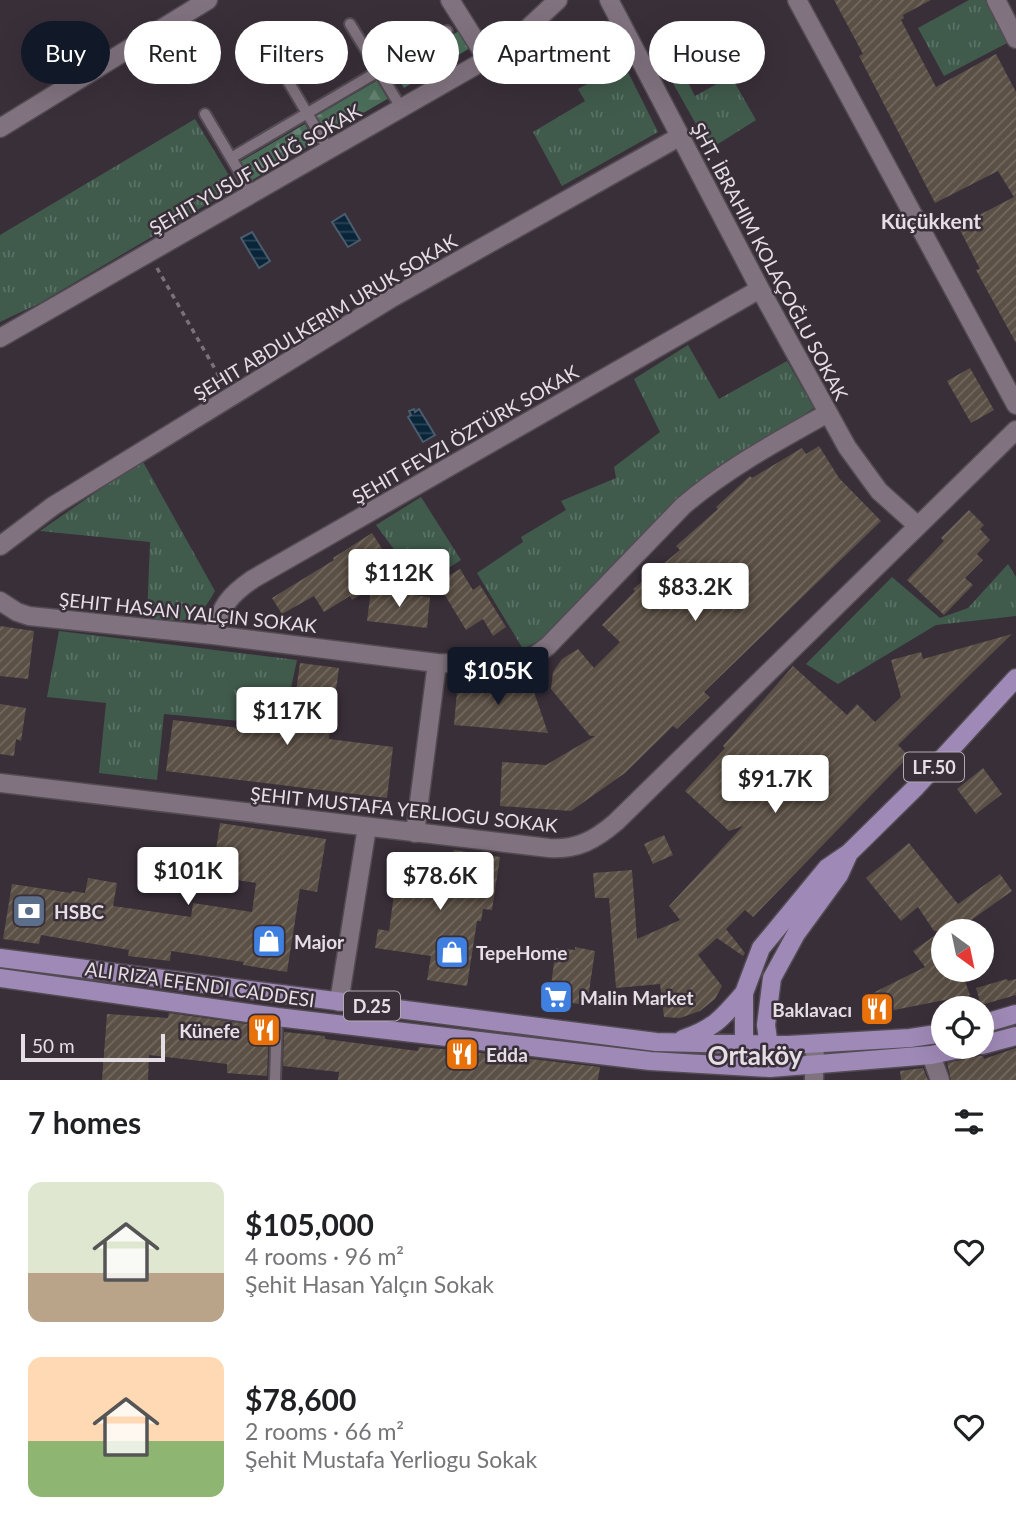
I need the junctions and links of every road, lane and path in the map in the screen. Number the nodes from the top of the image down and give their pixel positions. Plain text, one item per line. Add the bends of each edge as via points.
1 (208, 0) edge
2 (450, 0) edge
3 (558, 0) edge
4 (609, 0) edge
5 (797, 0) edge
6 (996, 0) edge
7 (536, 21) edge
8 (351, 24) dead end
9 (473, 37) edge
10 (1016, 39) edge
11 (362, 42) edge
12 (473, 67) edge
13 (362, 81) edge
14 (290, 84) edge
15 (387, 84) edge
16 (402, 108) junction
17 (307, 113) junction
18 (205, 114) dead end
19 (0, 128) edge
20 (679, 137) junction
21 (329, 150) junction
22 (231, 158) junction
23 (253, 195) junction
24 (149, 254) junction
25 (760, 289) junction
26 (0, 338) edge
27 (231, 397) junction
28 (1016, 405) edge
29 (828, 413) junction
30 (1016, 430) edge
31 (918, 526) junction
32 (0, 546) edge
33 (0, 601) edge
34 (213, 635) junction
35 (437, 663) junction
36 (1016, 678) edge
37 (0, 783) edge
38 (367, 827) junction
39 (415, 833) junction
40 (849, 853) junction
41 (0, 958) edge
42 (0, 978) edge
43 (744, 993) junction
44 (339, 1002) junction
45 (1016, 1014) edge
46 (277, 1017) junction
47 (994, 1020) edge
48 (931, 1035) edge
49 (1016, 1036) edge
50 (673, 1042) junction
51 (994, 1042) edge
52 (815, 1044) junction
53 (744, 1045) junction
54 (771, 1045) junction
55 (931, 1055) edge
56 (933, 1059) edge
57 (743, 1067) junction
58 (770, 1068) junction
59 (814, 1073) edge
60 (275, 1080) edge
61 (940, 1080) edge

1 - 19 street
2 - 9 street
3 - 7 street, ŞEHIT YUSUF ULUĞ SOKAK
4 - 20 street, ŞHT. İBRAHIM KOLAÇOĞLU SOKAK
5 - 28 street
6 - 10 street
8 - 11 lane
12 - 16 street, ŞEHIT YUSUF ULUĞ SOKAK
13 - 17 lane
14 - 17 lane
15 - 16 lane
16 - 21 street, ŞEHIT YUSUF ULUĞ SOKAK
17 - 21 lane
17 - 22 lane
18 - 22 lane
20 - 25 street, ŞHT. İBRAHIM KOLAÇOĞLU SOKAK
20 - 27 street, ŞEHIT ABDULKERIM URUK SOKAK via 390,299
21 - 23 street, ŞEHIT YUSUF ULUĞ SOKAK
22 - 23 lane
23 - 24 street, ŞEHIT YUSUF ULUĞ SOKAK
24 - 26 street, ŞEHIT YUSUF ULUĞ SOKAK
24 - 27 path
25 - 29 street, ŞHT. İBRAHIM KOLAÇOĞLU SOKAK
25 - 34 street, ŞEHIT FEVZI ÖZTÜRK SOKAK via 253,579 222,607
27 - 32 street, ŞEHIT ABDULKERIM URUK SOKAK via 53,506
29 - 31 street, ŞHT. İBRAHIM KOLAÇOĞLU SOKAK via 863,471
29 - 35 street via 702,489 532,658 509,665
30 - 31 street, ŞEHIT MUSTAFA YERLIOGU SOKAK
31 - 39 street, ŞEHIT MUSTAFA YERLIOGU SOKAK via 616,822 590,842 558,849
33 - 34 street via 29,616
34 - 35 street
35 - 39 street
36 - 40 main road, LF.50
37 - 38 street, ŞEHIT MUSTAFA YERLIOGU SOKAK
38 - 39 street, ŞEHIT MUSTAFA YERLIOGU SOKAK
38 - 44 street
40 - 43 main road, LF.50 via 827,868 761,947
40 - 54 main road, LF.50 via 772,978 766,1025
41 - 44 main road, D.25
42 - 46 main road, D.25
43 - 50 main road via 706,1031
43 - 53 main road, LF.50
44 - 50 main road, D.25
45 - 47 main road
46 - 57 main road, D.25
46 - 60 lane
48 - 52 main road, D.25
49 - 51 main road
50 - 53 main road, D.25
52 - 54 main road, D.25
52 - 59 street
53 - 54 main road, D.25
53 - 57 main road, LF.50
54 - 58 main road, LF.50
55 - 59 main road, D.25
56 - 61 street
57 - 58 main road, D.25
58 - 59 main road, D.25

